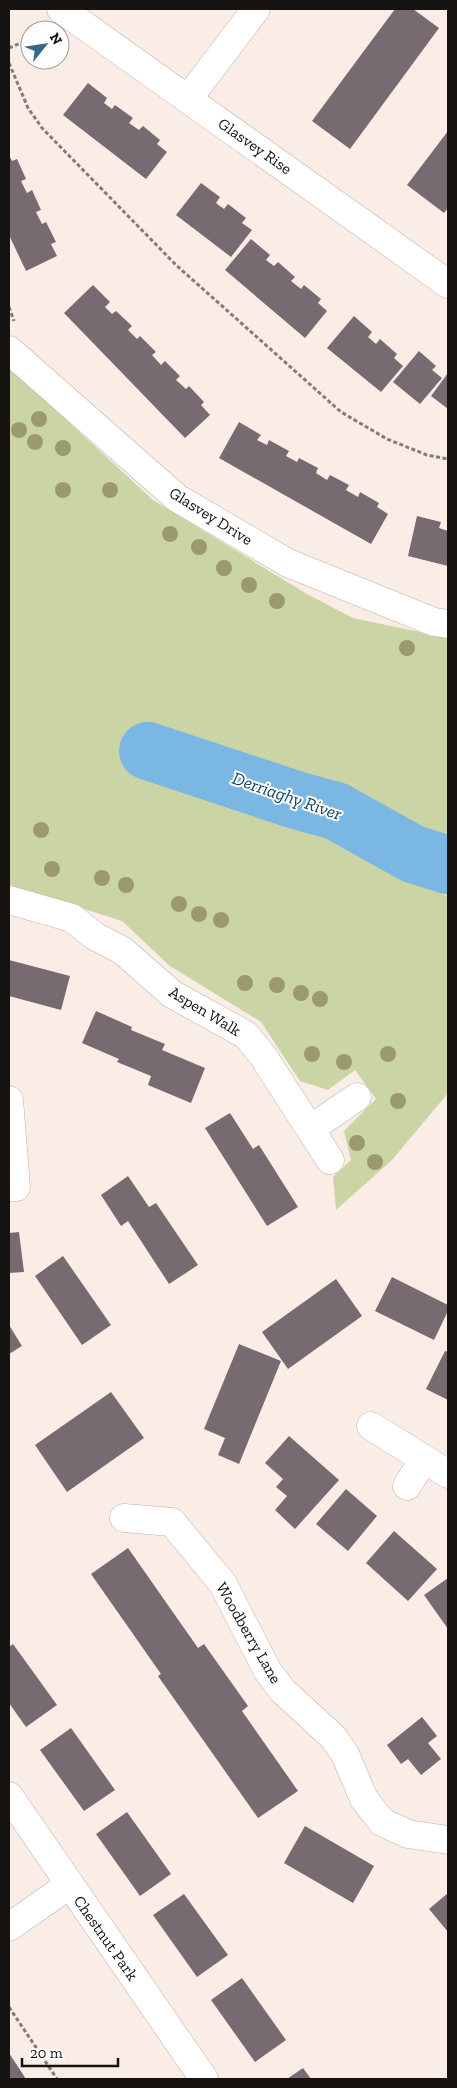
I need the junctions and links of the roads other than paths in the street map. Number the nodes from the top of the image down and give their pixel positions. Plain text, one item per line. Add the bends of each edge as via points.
1 (61, 9) edge
2 (256, 9) edge
3 (188, 99) junction
4 (448, 284) edge
5 (9, 350) edge
6 (448, 624) edge
7 (9, 900) edge
8 (357, 1097) dead end
9 (9, 1100) edge
10 (310, 1129) junction
11 (330, 1160) dead end
12 (9, 1187) edge
13 (371, 1426) dead end
14 (424, 1459) junction
15 (448, 1474) edge
16 (407, 1486) dead end
17 (124, 1518) dead end
18 (9, 1796) edge
19 (448, 1840) edge
20 (69, 1885) junction
21 (9, 1927) edge
22 (204, 2079) edge

1 - 3 street, Glasvey Rise
2 - 3 street
3 - 4 street, Glasvey Rise
5 - 6 street, Glasvey Drive via 177,498 288,563 434,622
7 - 10 street, Aspen Walk via 72,918 93,935 123,951 172,994 246,1035
8 - 10 street
9 - 12 street via 16,1187
10 - 11 street, Aspen Walk
13 - 14 street
14 - 15 street
14 - 16 street
17 - 19 street, Woodberry Lane via 172,1522 223,1584 267,1670 283,1691 333,1737 345,1754 364,1799 382,1822 408,1834
18 - 20 street, Chestnut Park
20 - 21 street
20 - 22 street, Chestnut Park

